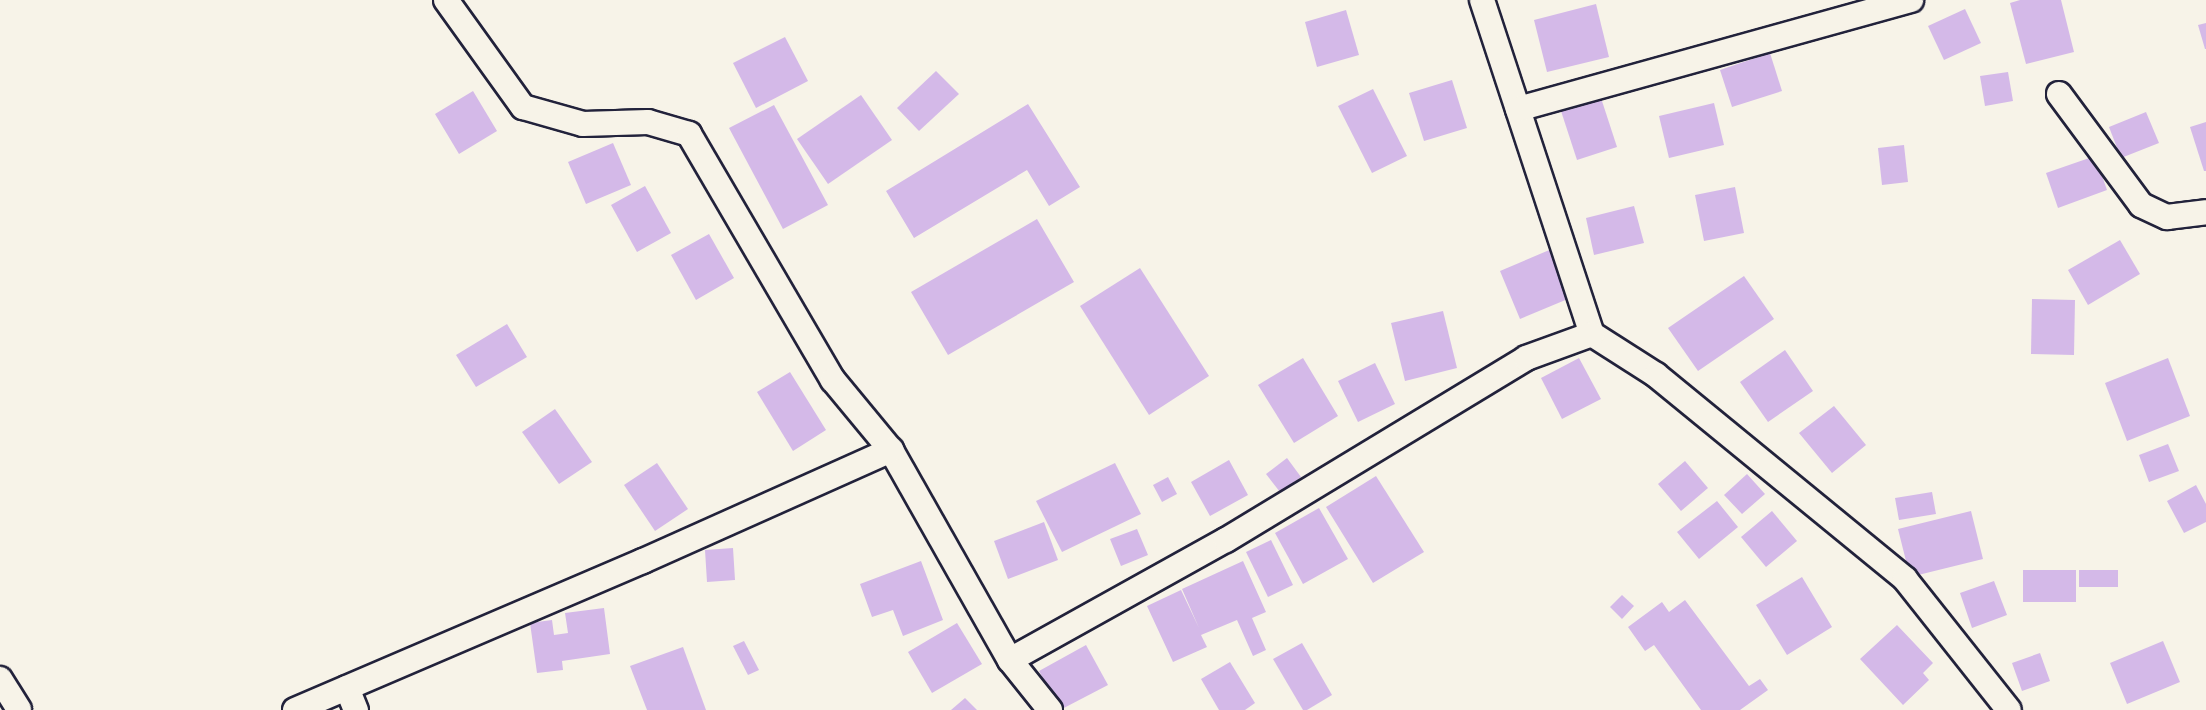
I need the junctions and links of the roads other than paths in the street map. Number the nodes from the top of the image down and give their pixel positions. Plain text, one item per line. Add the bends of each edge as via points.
1 (447, 0) edge
2 (1482, 0) edge
3 (1911, 0) edge
4 (2059, 94) dead end
5 (1518, 109) junction
6 (2206, 212) edge
7 (1592, 334) junction
8 (891, 450) junction
9 (1010, 660) junction
10 (0, 679) edge
11 (347, 688) junction
12 (19, 710) edge
13 (295, 710) edge
14 (356, 710) edge
15 (1050, 710) edge
16 (2009, 710) edge

1 - 8 street via 523,107 583,124 648,122 689,134 833,380
2 - 5 street
3 - 5 street
4 - 6 street via 2141,205 2167,217
5 - 7 street
7 - 9 street via 1526,358 1226,540
7 - 16 street via 1656,375 1905,579
8 - 9 street
8 - 11 street
9 - 15 street
10 - 12 street
11 - 13 street
11 - 14 street

